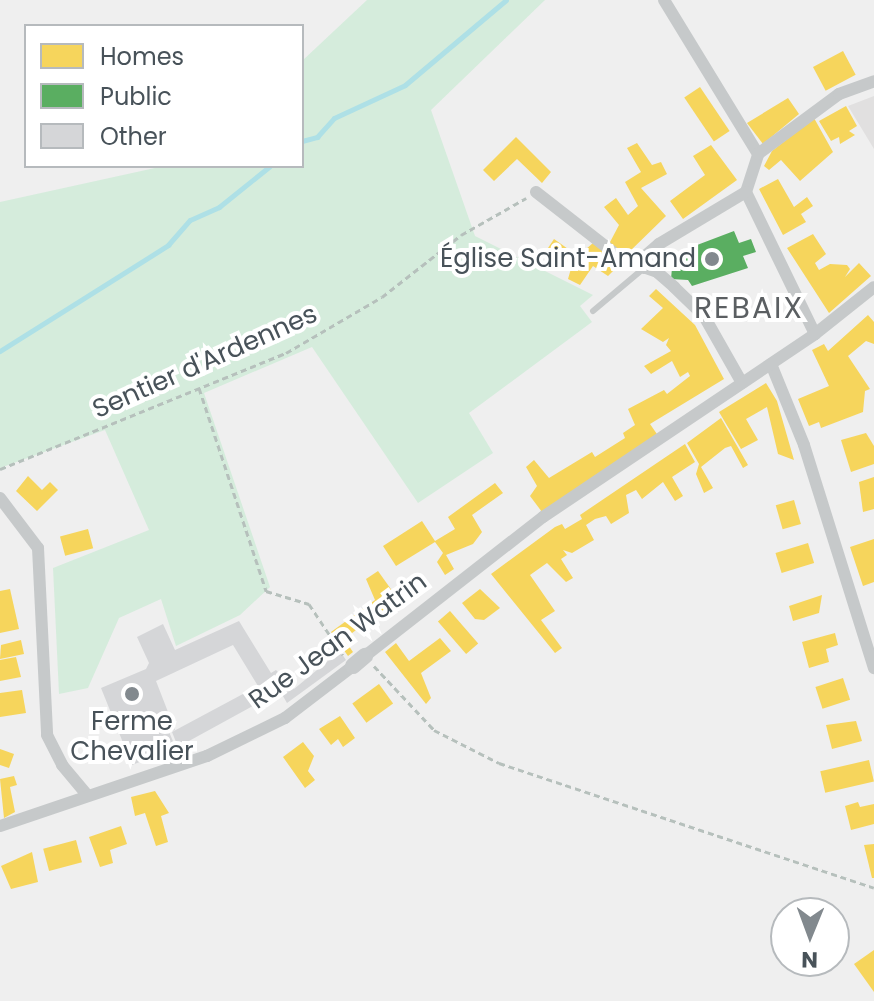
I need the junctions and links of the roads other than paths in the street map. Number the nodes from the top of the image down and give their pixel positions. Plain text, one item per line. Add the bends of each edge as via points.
1 (664, 0) edge
2 (874, 81) edge
3 (758, 154) junction
4 (536, 192) road end
5 (746, 192) junction
6 (644, 268) junction
7 (874, 287) edge
8 (593, 311) dead end
9 (815, 334) junction
10 (771, 364) junction
11 (742, 383) junction
12 (0, 498) edge
13 (874, 668) edge
14 (86, 794) junction
15 (0, 826) edge

1 - 3 street
2 - 3 street via 839,94
3 - 5 street
4 - 6 street via 623,260
5 - 6 street via 659,244 645,256
5 - 9 street
6 - 8 lane
6 - 11 street via 657,272 704,316
7 - 9 street, Rue Jean Watrin
9 - 10 street, Rue Jean Watrin
10 - 11 street, Rue Jean Watrin
10 - 13 street via 804,445
11 - 14 street, Rue Jean Watrin via 543,517 285,718 207,756
12 - 14 street via 38,548 47,735 62,765
14 - 15 street, Rue Jean Watrin

